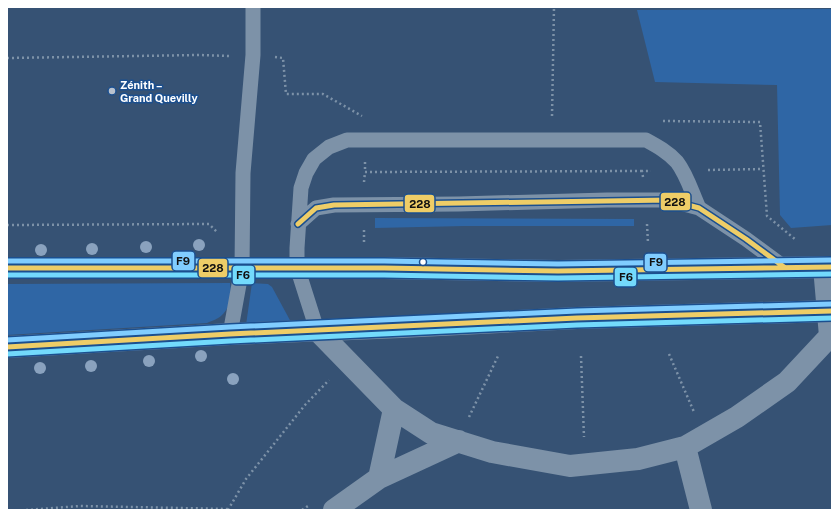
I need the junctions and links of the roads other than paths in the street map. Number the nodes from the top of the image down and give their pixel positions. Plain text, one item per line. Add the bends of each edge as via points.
1 (253, 7) edge
2 (699, 208) junction
3 (298, 224) junction
4 (297, 267) junction
5 (828, 267) edge
6 (7, 268) edge
7 (242, 268) junction
8 (784, 268) junction
9 (830, 311) edge
10 (317, 330) junction
11 (230, 334) junction
12 (7, 347) edge
13 (394, 409) junction
14 (459, 441) junction
15 (685, 447) junction
16 (379, 478) junction
17 (334, 510) edge
18 (701, 510) edge

1 - 7 lane via 253,55 243,173
2 - 3 lane via 669,200 334,205 316,208
2 - 3 lane via 676,162 662,149 646,140 347,140 329,147 314,158 301,188
2 - 8 lane
3 - 4 lane
4 - 7 main road
4 - 8 main road via 558,271
4 - 10 lane
5 - 8 main road
5 - 9 street
6 - 7 main road
7 - 11 lane
9 - 10 main road
9 - 15 street via 830,336 787,382 737,417
10 - 11 main road
10 - 13 street
11 - 12 main road
13 - 14 street via 431,432
13 - 16 street
14 - 15 street via 492,452 570,466 638,459
14 - 16 street
15 - 18 street
16 - 17 street

